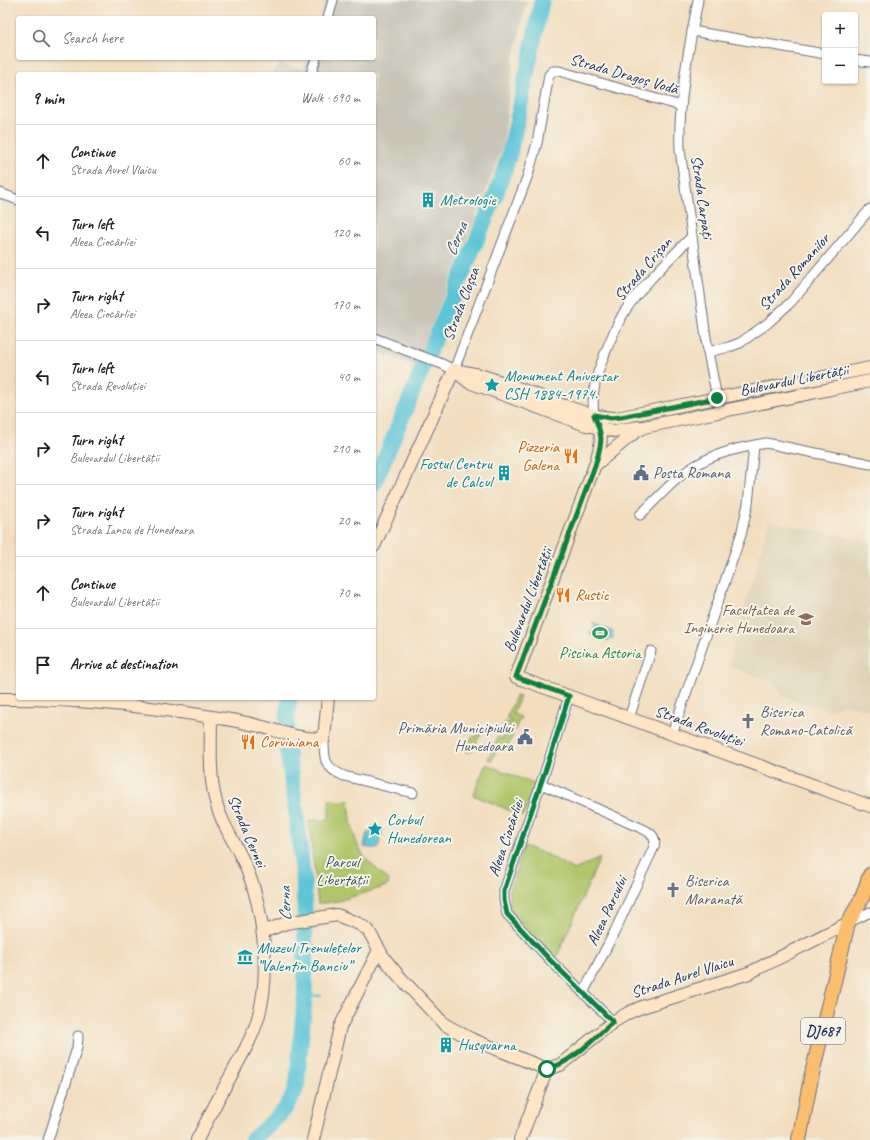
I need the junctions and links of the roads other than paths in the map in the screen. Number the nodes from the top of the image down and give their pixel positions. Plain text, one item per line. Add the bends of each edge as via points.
1 (333, 0) edge
2 (698, 0) edge
3 (329, 16) edge
4 (692, 32) junction
5 (822, 54) edge
6 (315, 60) edge
7 (858, 60) edge
8 (870, 62) edge
9 (559, 71) joint
10 (312, 72) edge
11 (682, 106) junction
12 (0, 193) edge
13 (16, 199) edge
14 (870, 208) edge
15 (692, 236) junction
16 (376, 339) edge
17 (708, 352) junction
18 (870, 368) edge
19 (454, 370) junction
20 (870, 381) edge
21 (717, 398) junction
22 (594, 415) junction
23 (644, 427) junction
24 (600, 429) junction
25 (754, 446) junction
26 (870, 464) edge
27 (595, 466) junction
28 (640, 515) dead end
29 (376, 542) edge
30 (651, 651) dead end
31 (516, 677) joint
32 (569, 696) junction
33 (0, 699) edge
34 (16, 699) edge
35 (57, 700) edge
36 (328, 700) edge
37 (211, 717) junction
38 (629, 718) junction
39 (672, 734) junction
40 (324, 738) junction
41 (541, 784) junction
42 (413, 793) dead end
43 (870, 806) edge
44 (870, 875) edge
45 (870, 912) edge
46 (848, 924) junction
47 (263, 932) junction
48 (379, 950) junction
49 (583, 993) junction
50 (613, 1022) junction
51 (78, 1036) dead end
52 (547, 1069) junction
53 (48, 1140) edge
54 (197, 1140) edge
55 (313, 1140) edge
56 (520, 1140) edge
57 (799, 1140) edge

1 - 3 street
2 - 4 street, Strada Carpați
4 - 5 street
4 - 11 street, Strada Carpați
6 - 10 street
7 - 8 street
9 - 11 street, Strada Dragoș Vodă
9 - 19 street, Strada Cloșca via 553,71 549,75 537,143 528,174
11 - 15 street, Strada Carpați via 680,150
12 - 13 street
14 - 17 street, Strada Romanilor via 791,302 768,323 740,343
15 - 17 street, Strada Carpați
15 - 22 street, Strada Crișan via 637,295 622,316 594,383
16 - 19 street
17 - 21 street, Strada Carpați
18 - 21 main road, Bulevardul Libertății
19 - 22 main road, Bulevardul Libertății via 473,372
19 - 24 main road via 469,382
19 - 29 main road, Strada Cloșca
20 - 23 main road, Bulevardul Libertății
21 - 22 main road, Bulevardul Libertății via 621,417
22 - 24 main road
23 - 24 main road via 614,431
23 - 27 main road, Bulevardul Libertății
24 - 27 main road, Bulevardul Libertății via 601,444
25 - 26 street via 766,443
25 - 28 street via 709,458 697,464 676,480
25 - 39 street via 748,504 741,535
27 - 31 main road, Bulevardul Libertății
30 - 38 street, Strada Revoluției
31 - 32 main road, Strada Revoluției
32 - 38 main road, Strada Revoluției
32 - 41 street, Aleea Ciocârliei
33 - 34 main road
35 - 37 main road via 143,707
36 - 40 main road
37 - 40 main road via 304,738
37 - 47 main road, Strada Cernei via 214,798 248,874
38 - 39 main road, Strada Revoluției
39 - 43 main road, Strada Revoluției
40 - 42 street via 327,763 334,772
41 - 49 street, Aleea Ciocârliei via 504,891 505,907 507,914
41 - 49 street, Aleea Parcului via 643,829 652,835 655,842 614,933
44 - 46 main road, DJ687 via 862,898
45 - 46 street
46 - 50 main road, Strada Aurel Vlaicu via 749,973 642,1006
46 - 57 main road, DJ687 via 811,1078
47 - 48 main road via 286,923 337,915 368,930
47 - 54 main road, Strada Cernei via 264,983 259,1017 250,1040
48 - 52 main road via 398,975 444,1024 471,1039
48 - 55 main road via 343,1018
49 - 50 street, Aleea Ciocârliei
50 - 52 main road, Strada Aurel Vlaicu via 566,1061
51 - 53 street via 77,1048
52 - 56 main road

